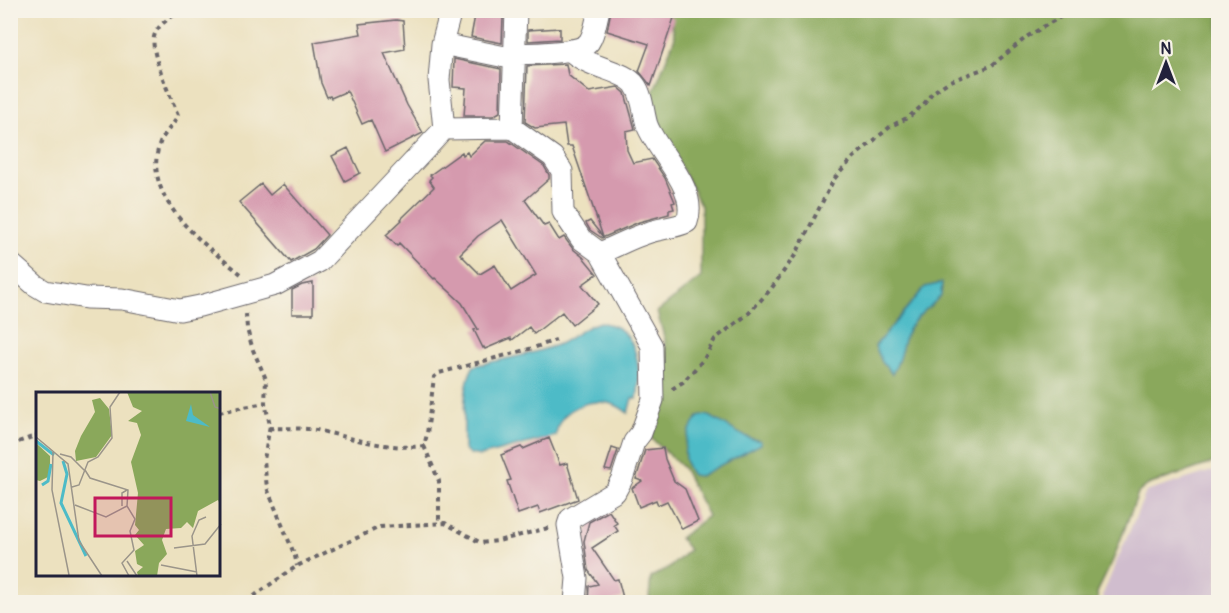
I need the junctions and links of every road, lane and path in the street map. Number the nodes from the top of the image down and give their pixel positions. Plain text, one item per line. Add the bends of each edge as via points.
1 (181, 10) edge
2 (450, 10) edge
3 (516, 10) edge
4 (599, 10) edge
5 (1072, 10) edge
6 (442, 44) junction
7 (570, 50) junction
8 (515, 56) junction
9 (512, 128) junction
10 (444, 129) junction
11 (600, 253) junction
12 (10, 263) edge
13 (253, 292) junction
14 (556, 340) dead end
15 (653, 389) junction
16 (265, 403) junction
17 (220, 412) edge
18 (269, 428) junction
19 (36, 436) edge
20 (10, 445) edge
21 (424, 446) junction
22 (439, 523) junction
23 (568, 525) junction
24 (297, 566) junction
25 (248, 603) edge
26 (575, 603) edge

1 - 13 path via 163,22 154,36 155,57 178,115 159,145 158,178 186,228
2 - 6 street
3 - 8 street
4 - 7 street via 589,41
5 - 15 path via 1028,36 991,66 948,82 853,158 834,179 796,254 771,289 748,314 715,339 704,359 683,382 671,389
6 - 8 street
6 - 10 street via 439,80
7 - 8 street
7 - 11 street via 635,85 648,126 677,172 688,203 687,222
8 - 9 street
9 - 10 street
9 - 11 street via 553,157 562,171 563,212 581,238
10 - 13 street via 320,261
11 - 15 street via 652,346
12 - 13 street via 35,285 58,295 122,299 180,310
13 - 16 path via 247,329 266,379
14 - 21 path via 434,377
15 - 23 street via 641,433 615,492 570,519
16 - 17 path
16 - 18 path
18 - 21 path via 319,431 407,448
18 - 24 path via 264,460 267,488
19 - 20 path
21 - 22 path via 440,481
22 - 23 path via 482,543
22 - 24 path via 380,527
23 - 26 street via 577,578
24 - 25 path

